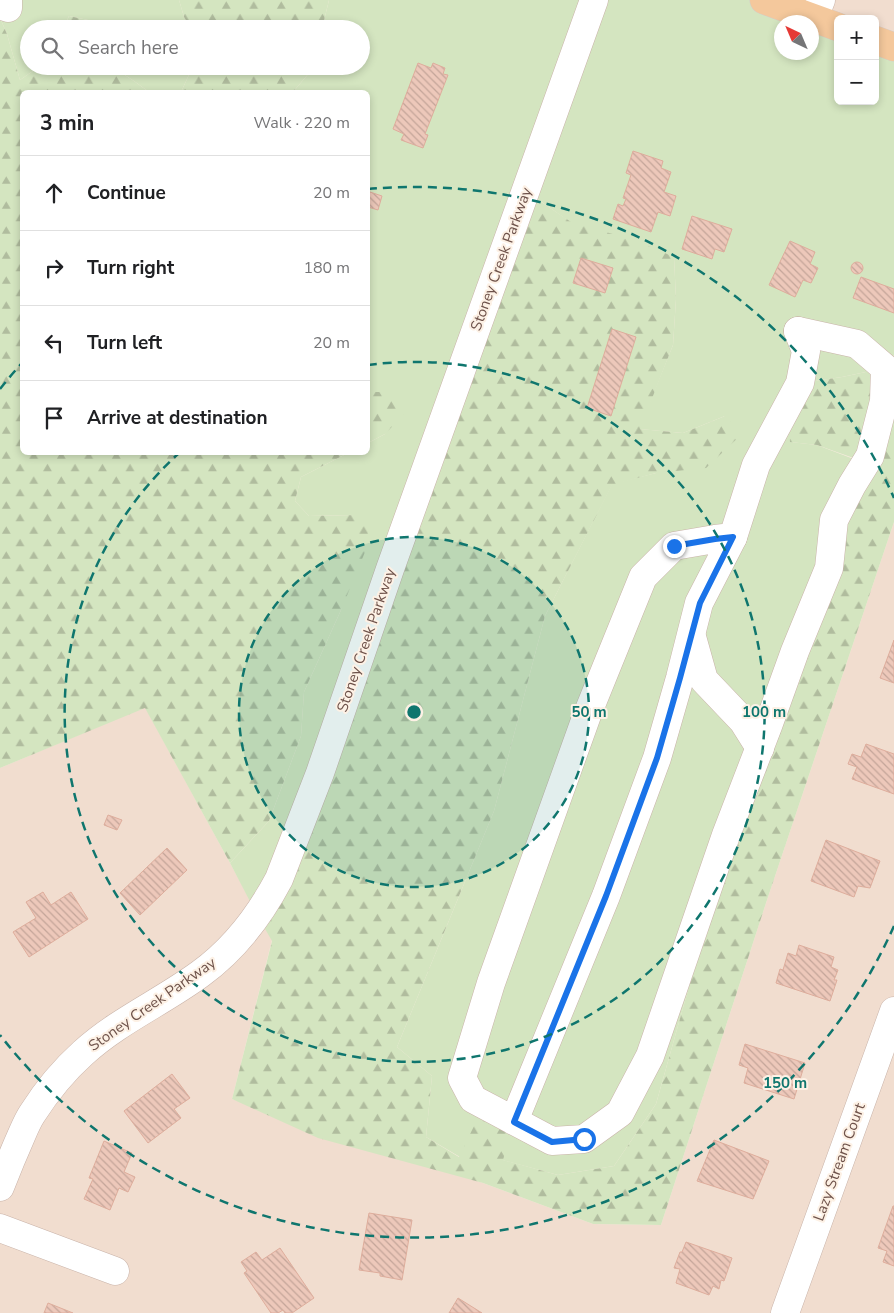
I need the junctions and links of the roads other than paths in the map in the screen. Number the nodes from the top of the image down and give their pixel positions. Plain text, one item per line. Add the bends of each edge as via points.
1 (8, 0) edge
2 (594, 0) edge
3 (764, 0) edge
4 (0, 5) edge
5 (824, 15) edge
6 (879, 41) edge
7 (894, 47) edge
8 (733, 537) junction
9 (691, 636) junction
10 (760, 748) junction
11 (894, 1011) edge
12 (514, 1122) junction
13 (0, 1187) edge
14 (0, 1228) edge
15 (115, 1271) dead end
16 (785, 1313) edge

1 - 4 street via 8,8
2 - 13 street, Stoney Creek Parkway via 280,879 250,925 230,948 200,974 115,1028 83,1053 55,1082 31,1114
3 - 5 main road
6 - 7 main road
8 - 9 street via 700,603
8 - 10 street via 756,465 800,383 806,351 798,331 857,344 886,368 884,401 870,456 834,520 829,568
8 - 12 street via 674,546 643,577 587,715 491,983 462,1078 473,1098
9 - 10 street via 704,680 743,720
9 - 12 street via 657,758 606,896
10 - 12 street via 726,835 650,1056 620,1113 584,1139 552,1142
11 - 16 street, Lazy Stream Court
14 - 15 street

